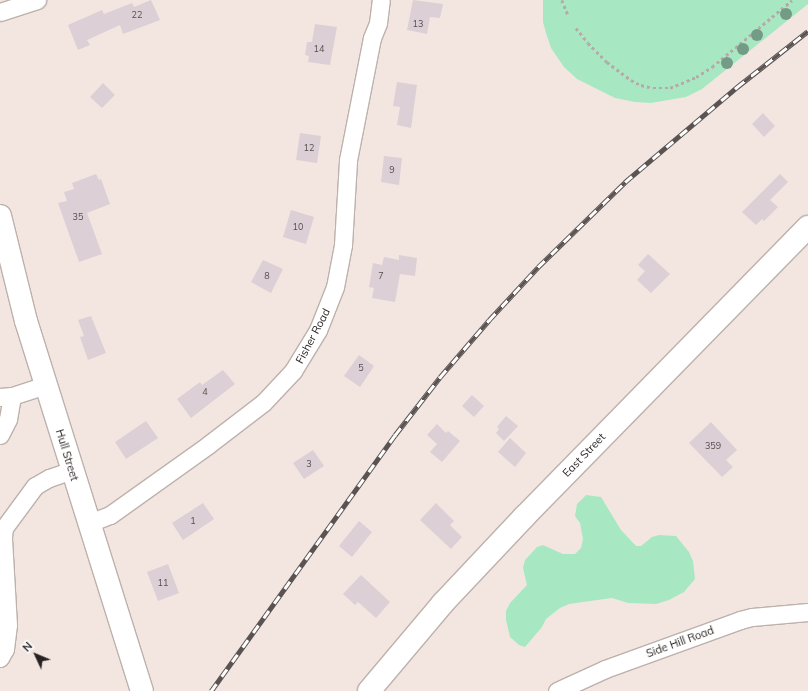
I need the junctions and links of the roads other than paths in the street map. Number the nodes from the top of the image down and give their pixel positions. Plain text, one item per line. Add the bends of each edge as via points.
1 (37, 0) edge
2 (381, 0) edge
3 (0, 12) edge
4 (0, 216) edge
5 (808, 227) edge
6 (46, 385) junction
7 (6, 397) edge
8 (0, 435) edge
9 (72, 470) junction
10 (89, 523) junction
11 (2, 531) edge
12 (808, 612) edge
13 (0, 658) edge
14 (142, 691) edge
15 (368, 691) edge
16 (557, 691) edge

1 - 3 street
2 - 10 street, Fisher Road via 348,160 340,266 335,287 318,330 293,371 263,403 110,515
4 - 6 main road, Hull Street via 18,293
5 - 15 main road, East Street via 524,517 443,603
6 - 7 street
6 - 9 main road, Hull Street
7 - 8 street via 8,419
9 - 10 main road, Hull Street
9 - 11 street via 49,478 36,486
10 - 14 main road, Hull Street
11 - 13 street via 8,626 5,649
12 - 16 street, Side Hill Road via 740,620 605,669

